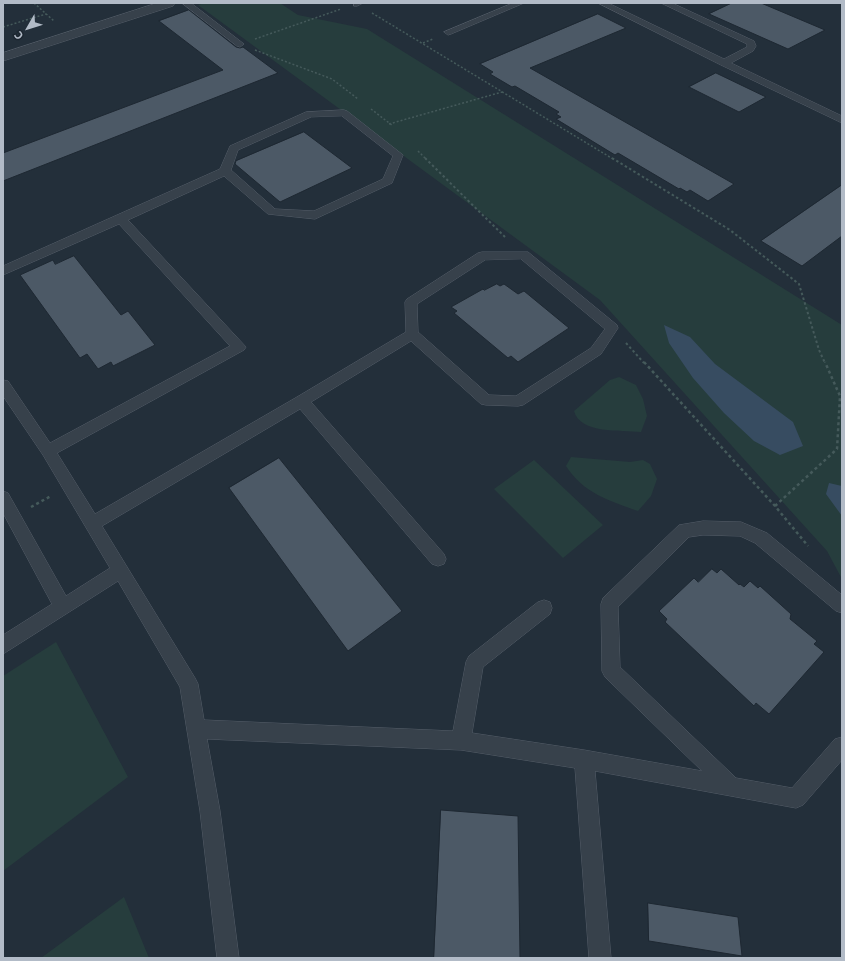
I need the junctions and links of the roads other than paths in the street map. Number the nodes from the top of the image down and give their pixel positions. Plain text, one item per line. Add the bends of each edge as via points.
1 (169, 3) edge
2 (186, 3) edge
3 (520, 3) edge
4 (602, 3) edge
5 (665, 3) edge
6 (448, 32) dead end
7 (240, 44) road end
8 (3, 57) edge
9 (724, 62) junction
10 (842, 120) edge
11 (225, 171) junction
12 (121, 219) junction
13 (3, 271) edge
14 (412, 334) junction
15 (3, 385) edge
16 (302, 401) junction
17 (48, 451) junction
18 (3, 498) edge
19 (91, 524) junction
20 (438, 559) dead end
21 (120, 571) junction
22 (842, 605) edge
23 (64, 607) junction
24 (544, 608) dead end
25 (3, 645) edge
26 (196, 729) junction
27 (461, 741) junction
28 (842, 746) edge
29 (584, 760) junction
30 (731, 786) junction
31 (228, 958) edge
32 (600, 958) edge

1 - 8 street
2 - 7 lane
3 - 6 lane
4 - 9 lane
5 - 9 lane via 751,43 750,49
9 - 10 lane
11 - 11 lane via 272,212 316,214 388,181 398,155 344,113 309,114 234,148
11 - 12 lane
12 - 13 lane
12 - 17 lane via 239,347
14 - 14 lane via 411,302 482,256 524,255 612,328 596,352 518,402 486,400
14 - 16 lane
15 - 17 lane
16 - 19 lane
16 - 20 lane
17 - 19 lane
18 - 23 lane
19 - 21 lane
21 - 23 lane
21 - 26 lane via 189,684
22 - 30 lane via 761,538 741,529 703,528 685,530 609,604 610,671
23 - 25 lane
24 - 27 lane via 475,662
26 - 27 lane
26 - 31 lane via 210,811
27 - 29 lane
28 - 30 lane via 796,798
29 - 30 lane
29 - 32 lane

